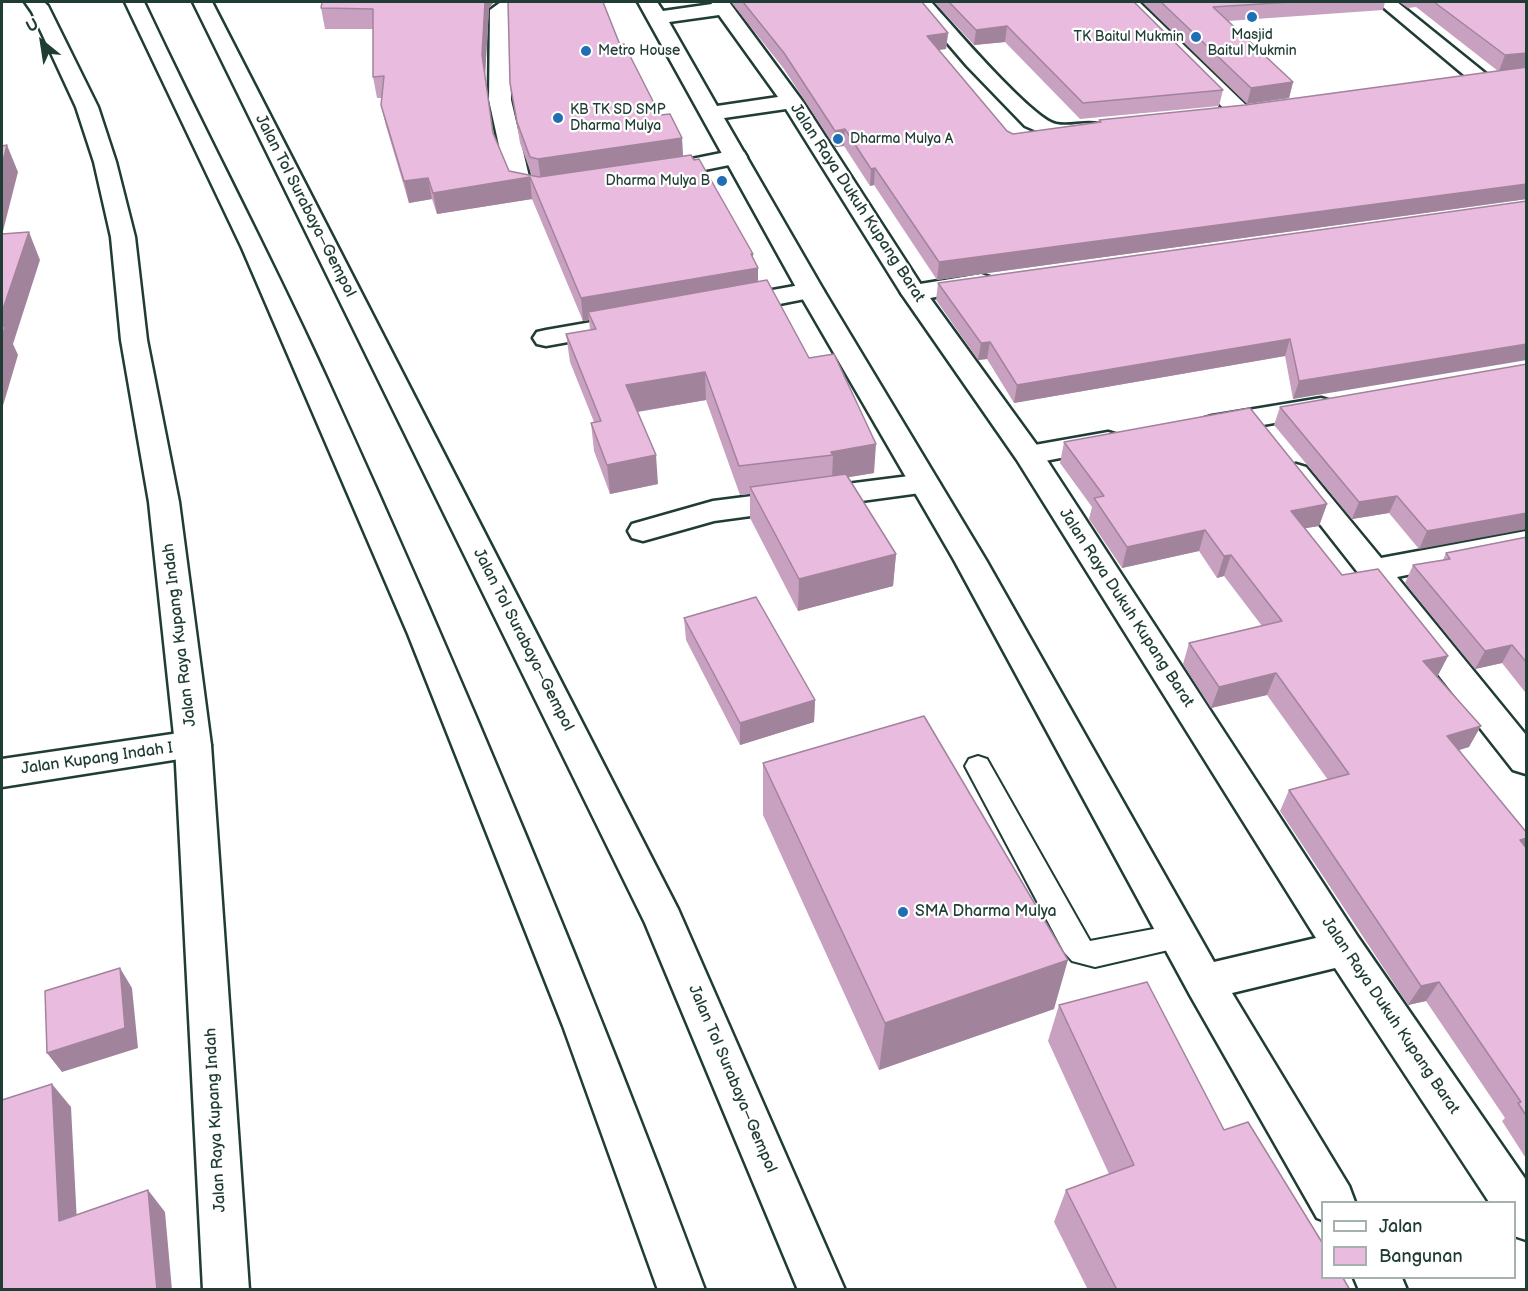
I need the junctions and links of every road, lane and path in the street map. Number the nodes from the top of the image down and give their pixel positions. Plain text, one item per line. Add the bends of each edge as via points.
1 (34, 2) edge
2 (134, 2) edge
3 (202, 2) edge
4 (531, 2) edge
5 (921, 2) edge
6 (1129, 2) edge
7 (1386, 2) edge
8 (722, 5) edge
9 (653, 10) edge
10 (1455, 84) edge
11 (792, 102) junction
12 (1264, 110) edge
13 (712, 112) junction
14 (1241, 113) junction
15 (1219, 116) edge
16 (1107, 127) edge
17 (735, 157) junction
18 (642, 175) edge
19 (575, 185) edge
20 (1006, 279) edge
21 (811, 291) junction
22 (914, 292) junction
23 (708, 310) edge
24 (639, 322) edge
25 (546, 338) dead end
26 (1350, 401) edge
27 (1252, 419) junction
28 (1186, 429) edge
29 (1130, 438) edge
30 (1029, 455) junction
31 (925, 484) junction
32 (643, 531) dead end
33 (1527, 541) edge
34 (1373, 571) junction
35 (193, 745) junction
36 (1527, 760) edge
37 (978, 766) dead end
38 (2, 772) edge
39 (1180, 936) junction
40 (1344, 949) junction
41 (1204, 982) junction
42 (1332, 1201) edge
43 (1515, 1201) edge
44 (1516, 1202) edge
45 (1527, 1218) edge
46 (226, 1290) edge
47 (682, 1290) edge
48 (822, 1290) edge

1 - 35 main road, Jalan Raya Kupang Indah via 87,107 123,237 134,340 164,501
2 - 47 main road via 253,246 452,698 631,1146
3 - 48 main road, Jalan Tol Surabaya–Gempol via 664,921
4 - 19 main road via 500,10 500,100 512,160 522,187 541,190
5 - 16 main road via 1033,121 1053,131
6 - 14 main road
7 - 10 main road via 1494,80
8 - 9 main road
8 - 11 main road, Jalan Raya Dukuh Kupang Barat
9 - 13 main road
11 - 13 main road
11 - 22 main road, Jalan Raya Dukuh Kupang Barat
12 - 14 main road
13 - 17 main road
14 - 15 main road
17 - 18 main road
17 - 21 main road
20 - 22 main road
21 - 23 main road
21 - 31 main road
22 - 30 main road, Jalan Raya Dukuh Kupang Barat
24 - 25 main road
26 - 27 main road
27 - 28 main road
27 - 34 main road
29 - 30 main road
30 - 40 main road, Jalan Raya Dukuh Kupang Barat
31 - 32 main road via 713,511
31 - 39 main road
33 - 34 main road
34 - 36 main road
35 - 38 main road, Jalan Kupang Indah I
35 - 46 main road, Jalan Raya Kupang Indah
37 - 39 lane via 1082,952 1095,954
39 - 41 main road
40 - 41 main road
40 - 43 main road, Jalan Raya Dukuh Kupang Barat
41 - 42 main road
44 - 45 main road, Jalan Raya Dukuh Kupang Barat

